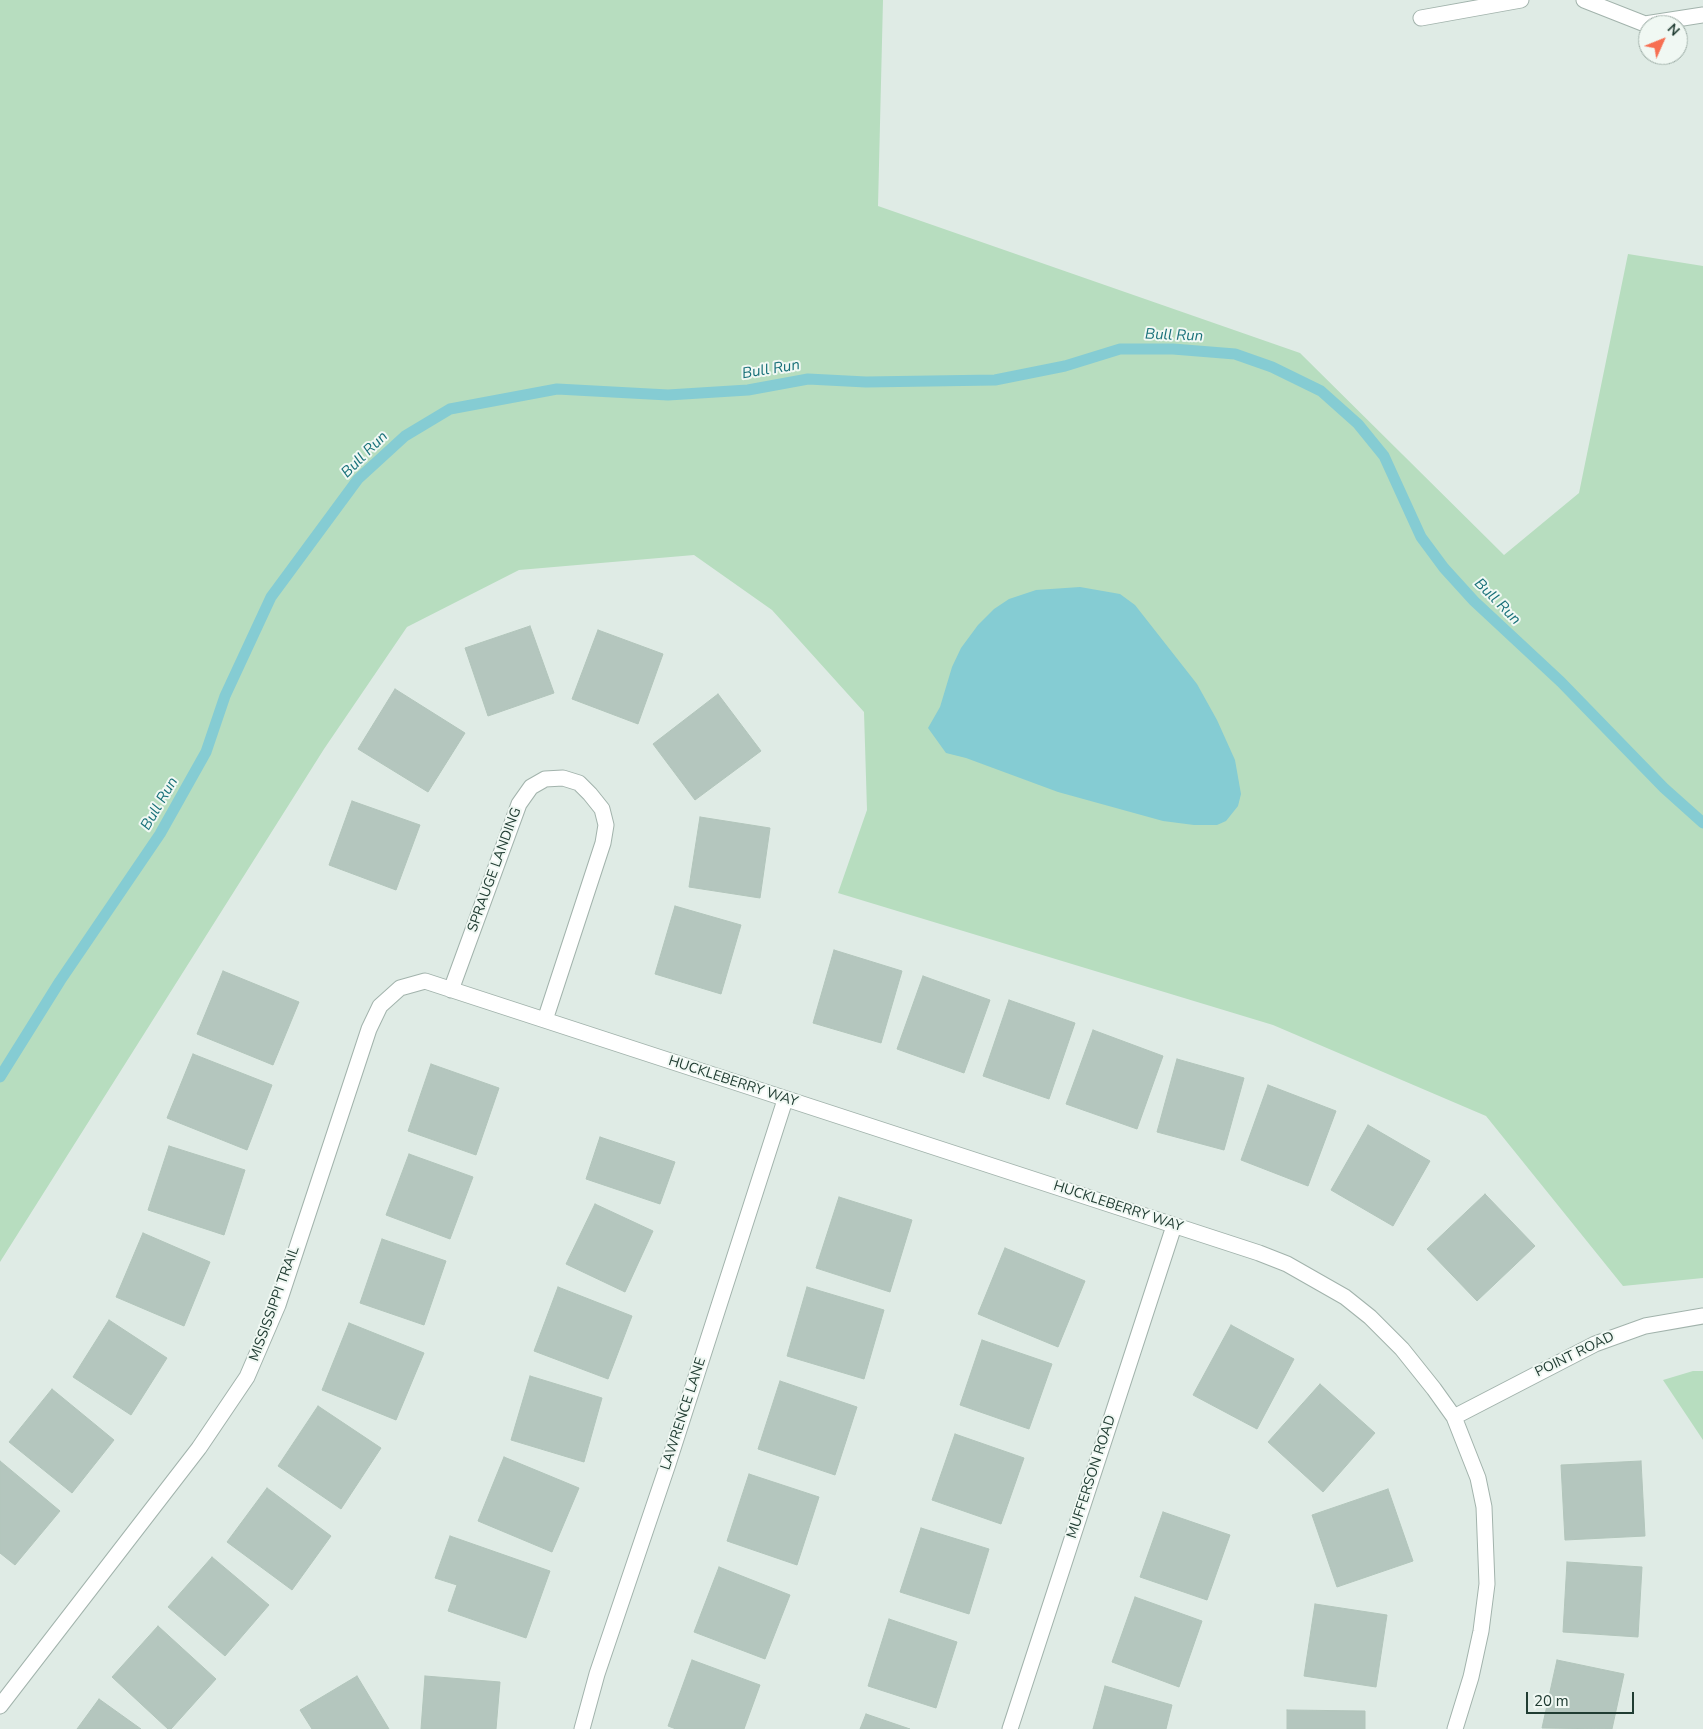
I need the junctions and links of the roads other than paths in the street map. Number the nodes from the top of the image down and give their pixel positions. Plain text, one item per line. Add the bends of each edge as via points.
1 (1521, 0) edge
2 (1584, 0) edge
3 (1703, 15) edge
4 (1421, 18) dead end
5 (425, 981) joint
6 (452, 990) junction
7 (546, 1020) junction
8 (785, 1100) junction
9 (1174, 1226) junction
10 (1703, 1316) edge
11 (1454, 1417) junction
12 (0, 1706) edge
13 (582, 1729) edge
14 (1010, 1729) edge
15 (1455, 1729) edge

1 - 4 street
2 - 3 street via 1645,24
5 - 6 street, HUCKLEBERRY WAY
5 - 12 street, MISSISSIPPI TRAIL via 400,988 380,1006 369,1029 278,1305 247,1377 199,1448
6 - 7 street, HUCKLEBERRY WAY
6 - 7 street, SPRAUGE LANDING via 519,804 531,787 545,779 563,778 579,783 602,809 606,825
7 - 8 street, HUCKLEBERRY WAY
8 - 9 street, HUCKLEBERRY WAY
8 - 13 street, LAWRENCE LANE via 597,1674
9 - 11 street, HUCKLEBERRY WAY via 1287,1264 1345,1297 1402,1349
9 - 14 street, MUFFERSON ROAD
10 - 11 street, POINT ROAD via 1645,1326 1595,1344
11 - 15 street, HUCKLEBERRY WAY via 1468,1448 1484,1507 1487,1574 1481,1632

